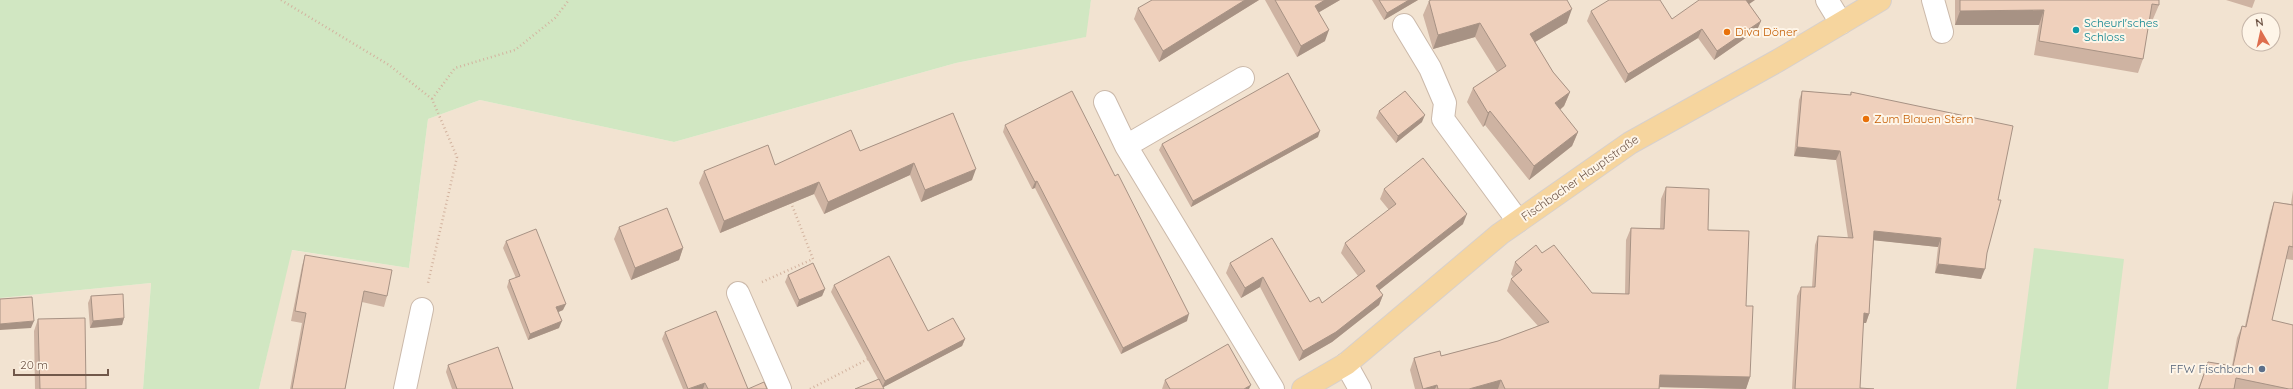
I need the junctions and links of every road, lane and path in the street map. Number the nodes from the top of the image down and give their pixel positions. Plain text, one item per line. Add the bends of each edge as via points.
1 (281, 0) edge
2 (569, 0) edge
3 (1827, 0) edge
4 (1880, 0) edge
5 (1933, 0) edge
6 (1841, 23) junction
7 (1404, 25) dead end
8 (1942, 32) dead end
9 (1243, 78) dead end
10 (432, 98) junction
11 (1105, 102) dead end
12 (1126, 146) junction
13 (787, 192) edge
14 (1518, 221) junction
15 (738, 293) joint
16 (422, 309) joint
17 (877, 354) edge
18 (1346, 364) junction
19 (405, 389) edge
20 (780, 389) edge
21 (810, 389) edge
22 (1273, 389) edge
23 (1303, 389) edge
24 (1360, 389) edge

1 - 10 path via 389,65
2 - 10 path via 555,18 515,50 455,68
3 - 6 street
4 - 6 main road, Fischbacher Hauptstraße
5 - 8 street
6 - 14 main road, Fischbacher Hauptstraße via 1630,142
7 - 14 street via 1430,68 1445,103 1443,119
9 - 12 street
10 - 16 path via 457,157
11 - 12 street
12 - 22 street
13 - 15 path via 813,259
14 - 18 main road, Fischbacher Hauptstraße
15 - 20 street
16 - 19 street
17 - 21 path
18 - 23 main road, Fischbacher Hauptstraße
18 - 24 street

